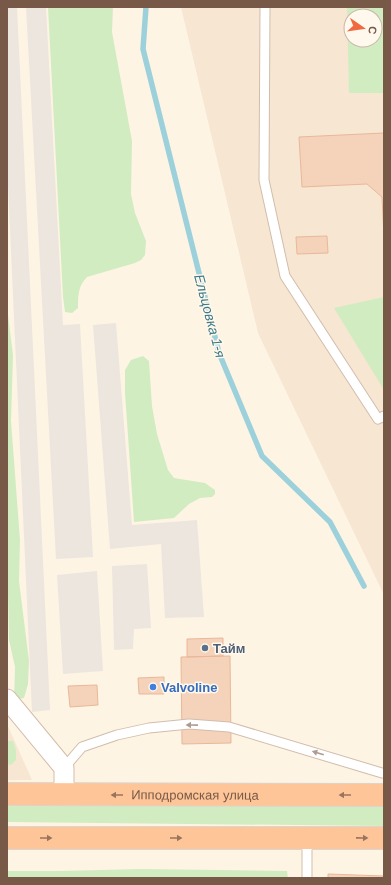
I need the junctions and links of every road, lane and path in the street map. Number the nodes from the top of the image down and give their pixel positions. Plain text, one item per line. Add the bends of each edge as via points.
1 (265, 7) edge
2 (384, 416) edge
3 (7, 699) edge
4 (64, 768) junction
5 (382, 783) edge
6 (7, 794) edge
7 (64, 795) junction
8 (7, 838) edge
9 (307, 838) junction
10 (384, 838) edge
11 (307, 878) edge

1 - 2 lane via 264,180 285,276 378,419
3 - 4 street
5 -> 4 lane via 229,727 189,724 149,728 82,747
4 - 7 street
5 -> 7 highway, Ипподромская улица
6 - 7 highway, Ипподромская улица
8 -> 9 highway
9 -> 10 highway
9 - 11 lane

